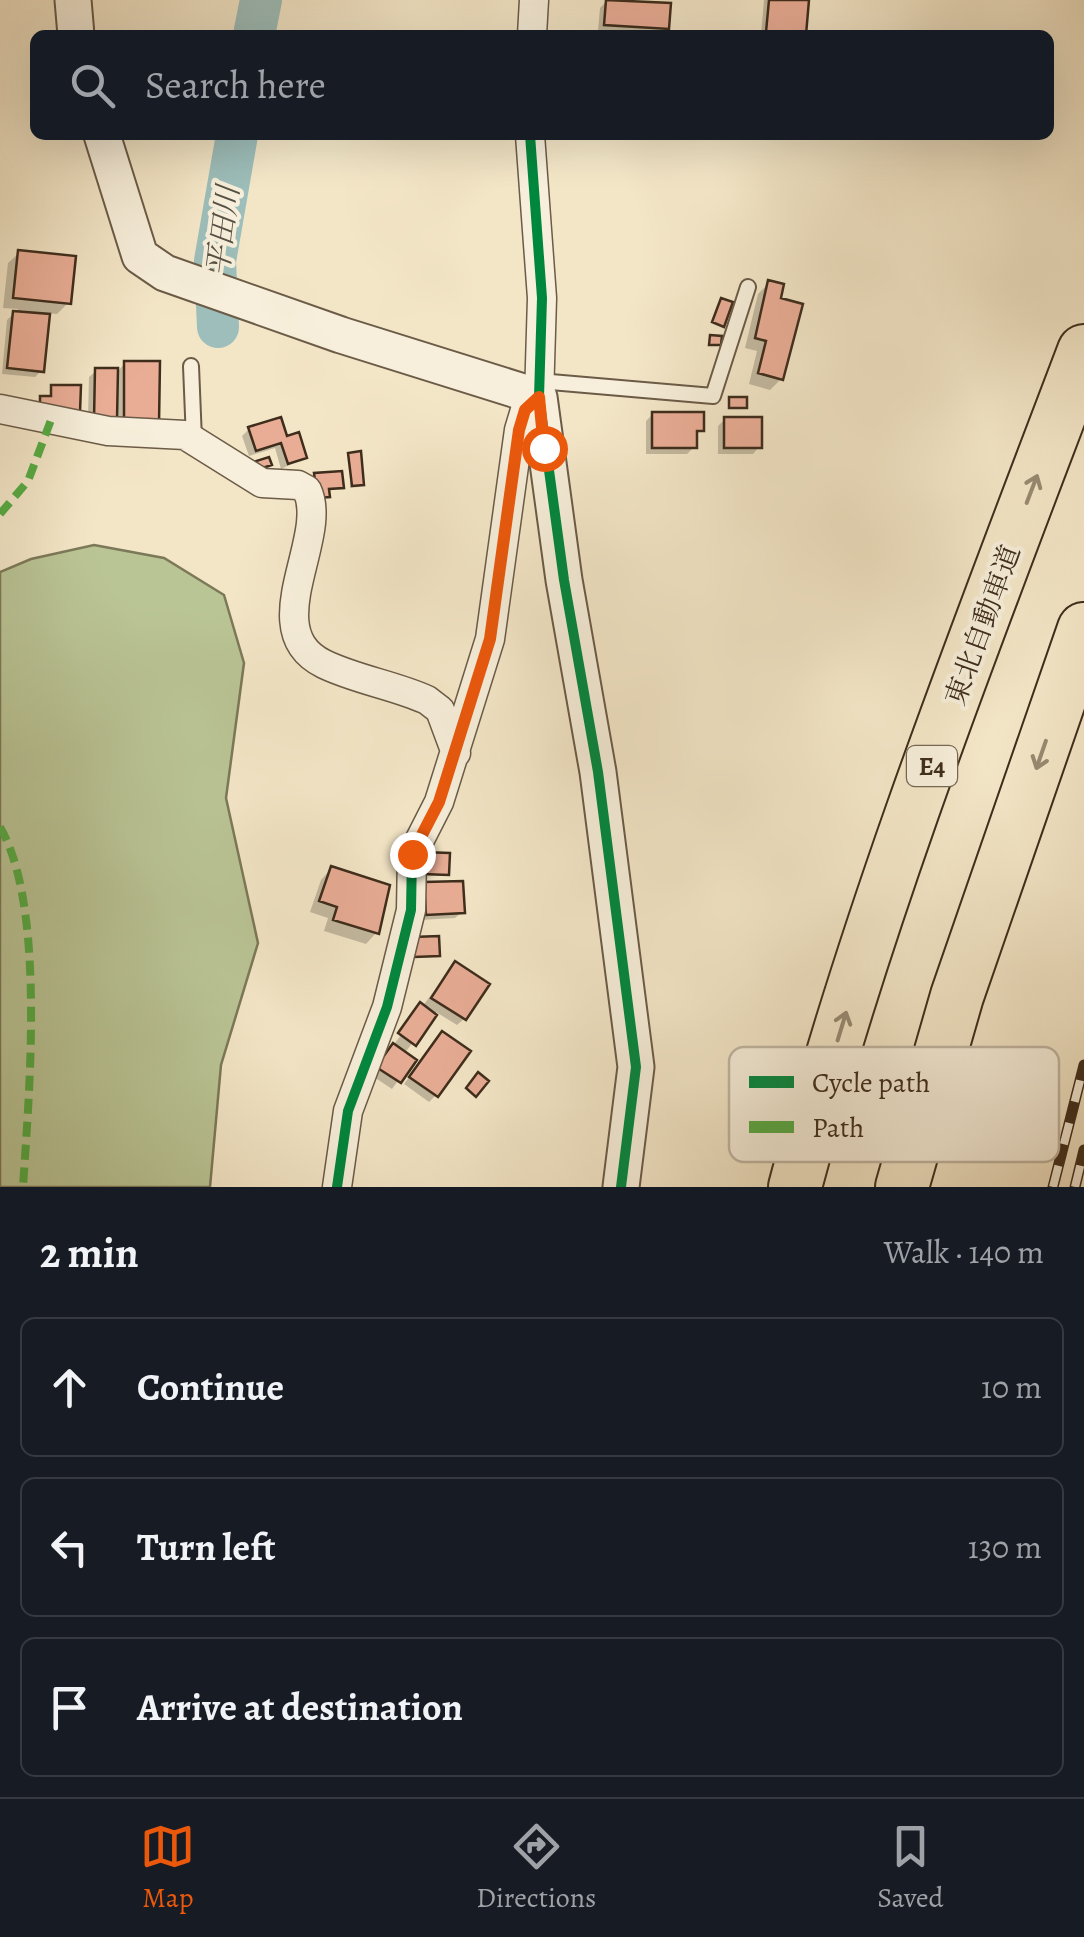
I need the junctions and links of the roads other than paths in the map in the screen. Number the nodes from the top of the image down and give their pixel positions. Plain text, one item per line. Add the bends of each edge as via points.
1 (73, 0) edge
2 (534, 0) edge
3 (76, 30) edge
4 (535, 30) edge
5 (104, 140) edge
6 (530, 140) edge
7 (748, 287) dead end
8 (1084, 351) edge
9 (190, 366) dead end
10 (539, 389) junction
11 (0, 409) edge
12 (194, 441) junction
13 (1084, 629) edge
14 (456, 753) junction
15 (837, 1047) edge
16 (942, 1047) edge
17 (802, 1162) edge
18 (909, 1162) edge
19 (337, 1187) edge
20 (620, 1187) edge
21 (794, 1187) edge
22 (902, 1187) edge

1 - 3 street
2 - 4 street
5 - 10 street via 140,256 186,282
6 - 10 street via 542,298
7 - 10 lane via 713,396
15 -> 8 highway, 東北自動車道 / E4
9 - 12 lane
10 - 14 street via 519,430 490,639
10 - 20 street via 636,1067
11 - 12 street
12 - 14 street via 262,483 308,490 310,527 297,576 296,614 307,649 321,663 428,700 440,710
13 -> 16 highway
14 - 19 street via 412,854 411,910 387,1007 348,1111
21 -> 17 highway, 東北自動車道 / E4
18 -> 22 highway

